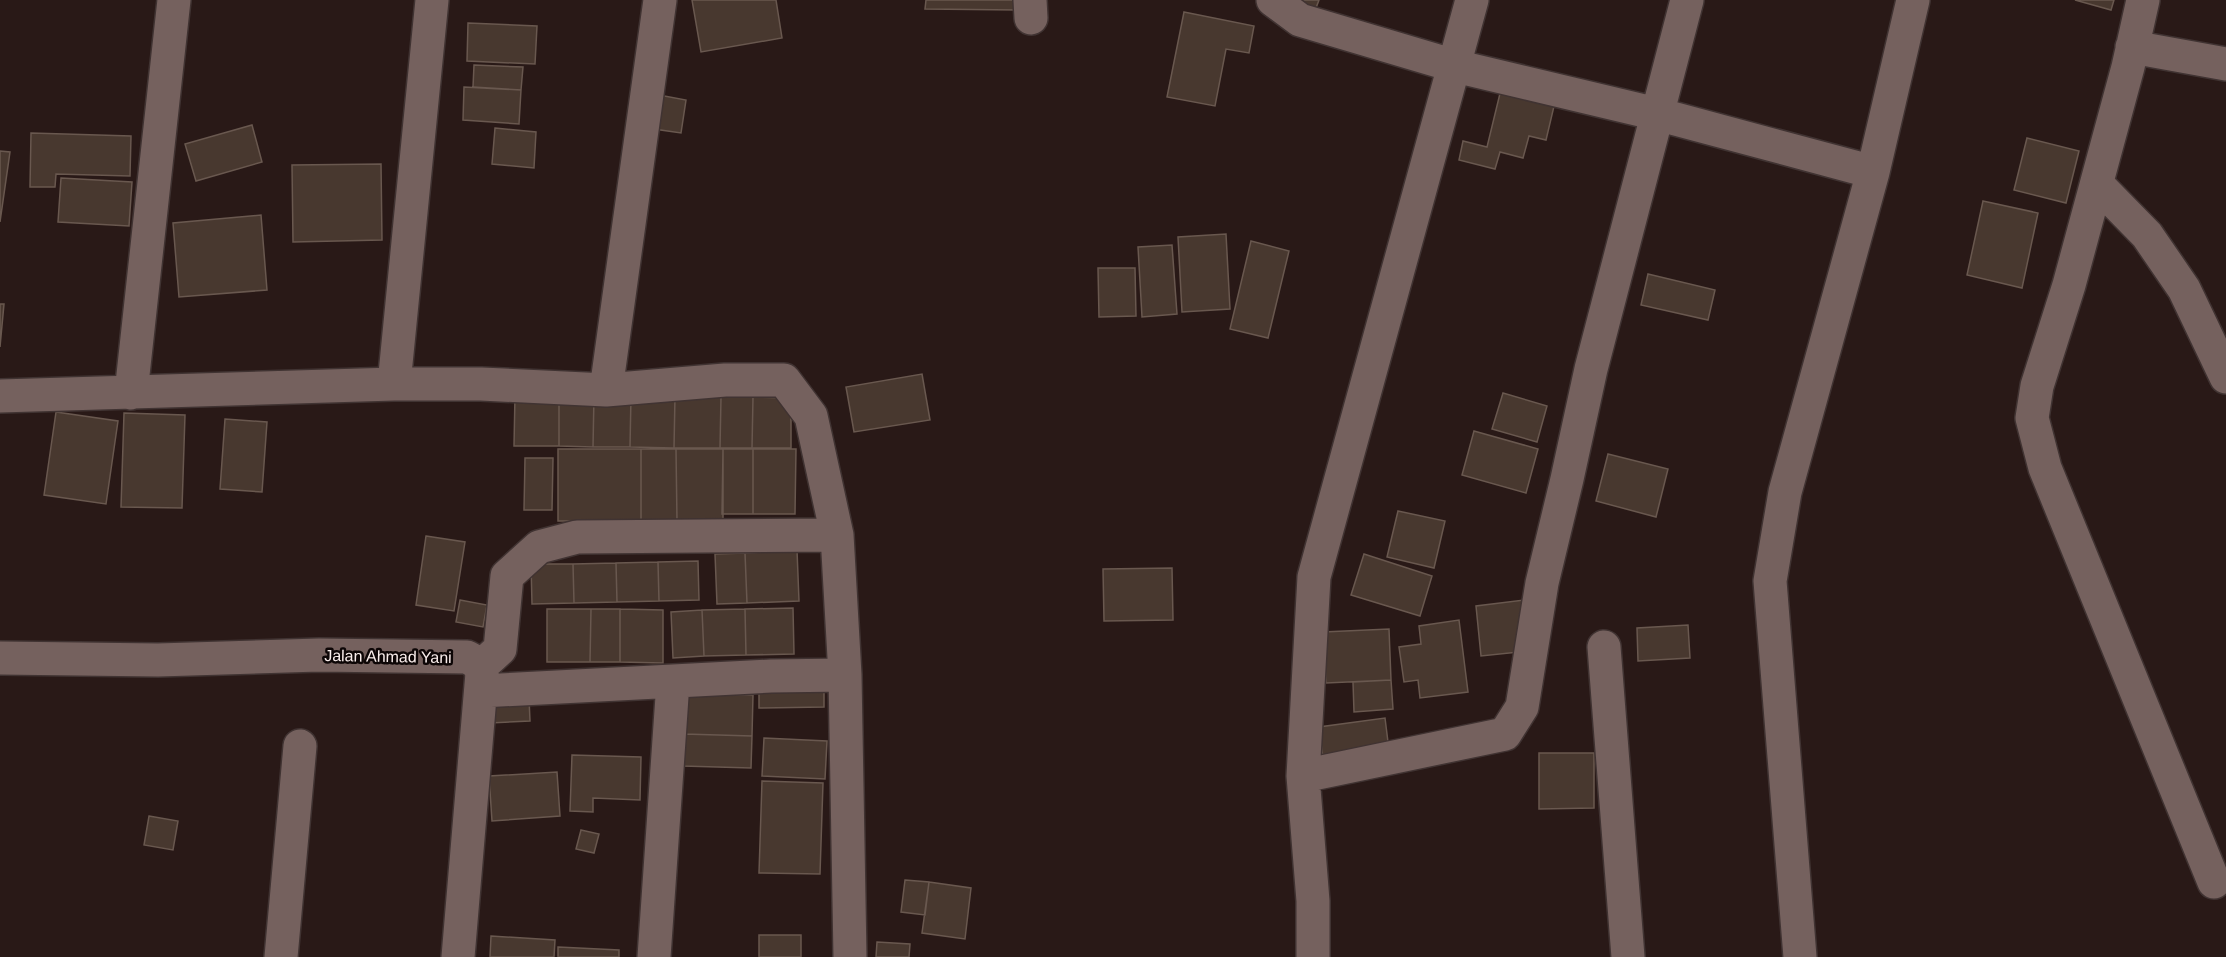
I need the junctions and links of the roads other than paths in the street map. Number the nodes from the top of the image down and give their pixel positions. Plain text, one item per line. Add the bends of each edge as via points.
1 (174, 0) edge
2 (432, 0) edge
3 (660, 0) edge
4 (1274, 0) edge
5 (1472, 0) edge
6 (1687, 0) edge
7 (1913, 0) edge
8 (2143, 0) edge
9 (2132, 47) junction
10 (2226, 64) edge
11 (1455, 66) junction
12 (1657, 114) junction
13 (1873, 172) junction
14 (2097, 184) junction
15 (2226, 377) edge
16 (394, 384) junction
17 (606, 390) junction
18 (131, 393) junction
19 (0, 396) edge
20 (837, 535) junction
21 (1604, 647) dead end
22 (0, 658) edge
23 (845, 675) junction
24 (479, 677) junction
25 (673, 682) junction
26 (300, 746) dead end
27 (1303, 776) junction
28 (2214, 882) dead end
29 (281, 957) edge
30 (458, 957) edge
31 (654, 957) edge
32 (850, 957) edge
33 (1313, 957) edge
34 (1628, 957) edge
35 (1800, 957) edge

1 - 18 street
2 - 16 street
3 - 17 street
4 - 11 street via 1300,20
5 - 11 street
6 - 12 street
7 - 13 street
8 - 9 street
9 - 10 street
9 - 14 street
11 - 12 street
11 - 27 street via 1314,577
12 - 13 street
12 - 27 street via 1591,369 1542,583 1522,707 1505,734
13 - 35 street via 1785,492 1770,581
14 - 15 street via 2147,235 2184,289
14 - 28 street via 2037,386 2032,418 2045,468
16 - 17 street
16 - 18 street
17 - 20 street via 725,380 784,380 811,416
18 - 19 street
20 - 23 street
20 - 24 street via 577,537 539,547 507,576 500,649
21 - 34 street
22 - 24 street, Jalan Ahmad Yani via 467,657
23 - 25 street, Jalan Ahmad Yani
23 - 32 street
24 - 25 street, Jalan Ahmad Yani
24 - 30 street
25 - 31 street
26 - 29 street
27 - 33 street via 1313,901

